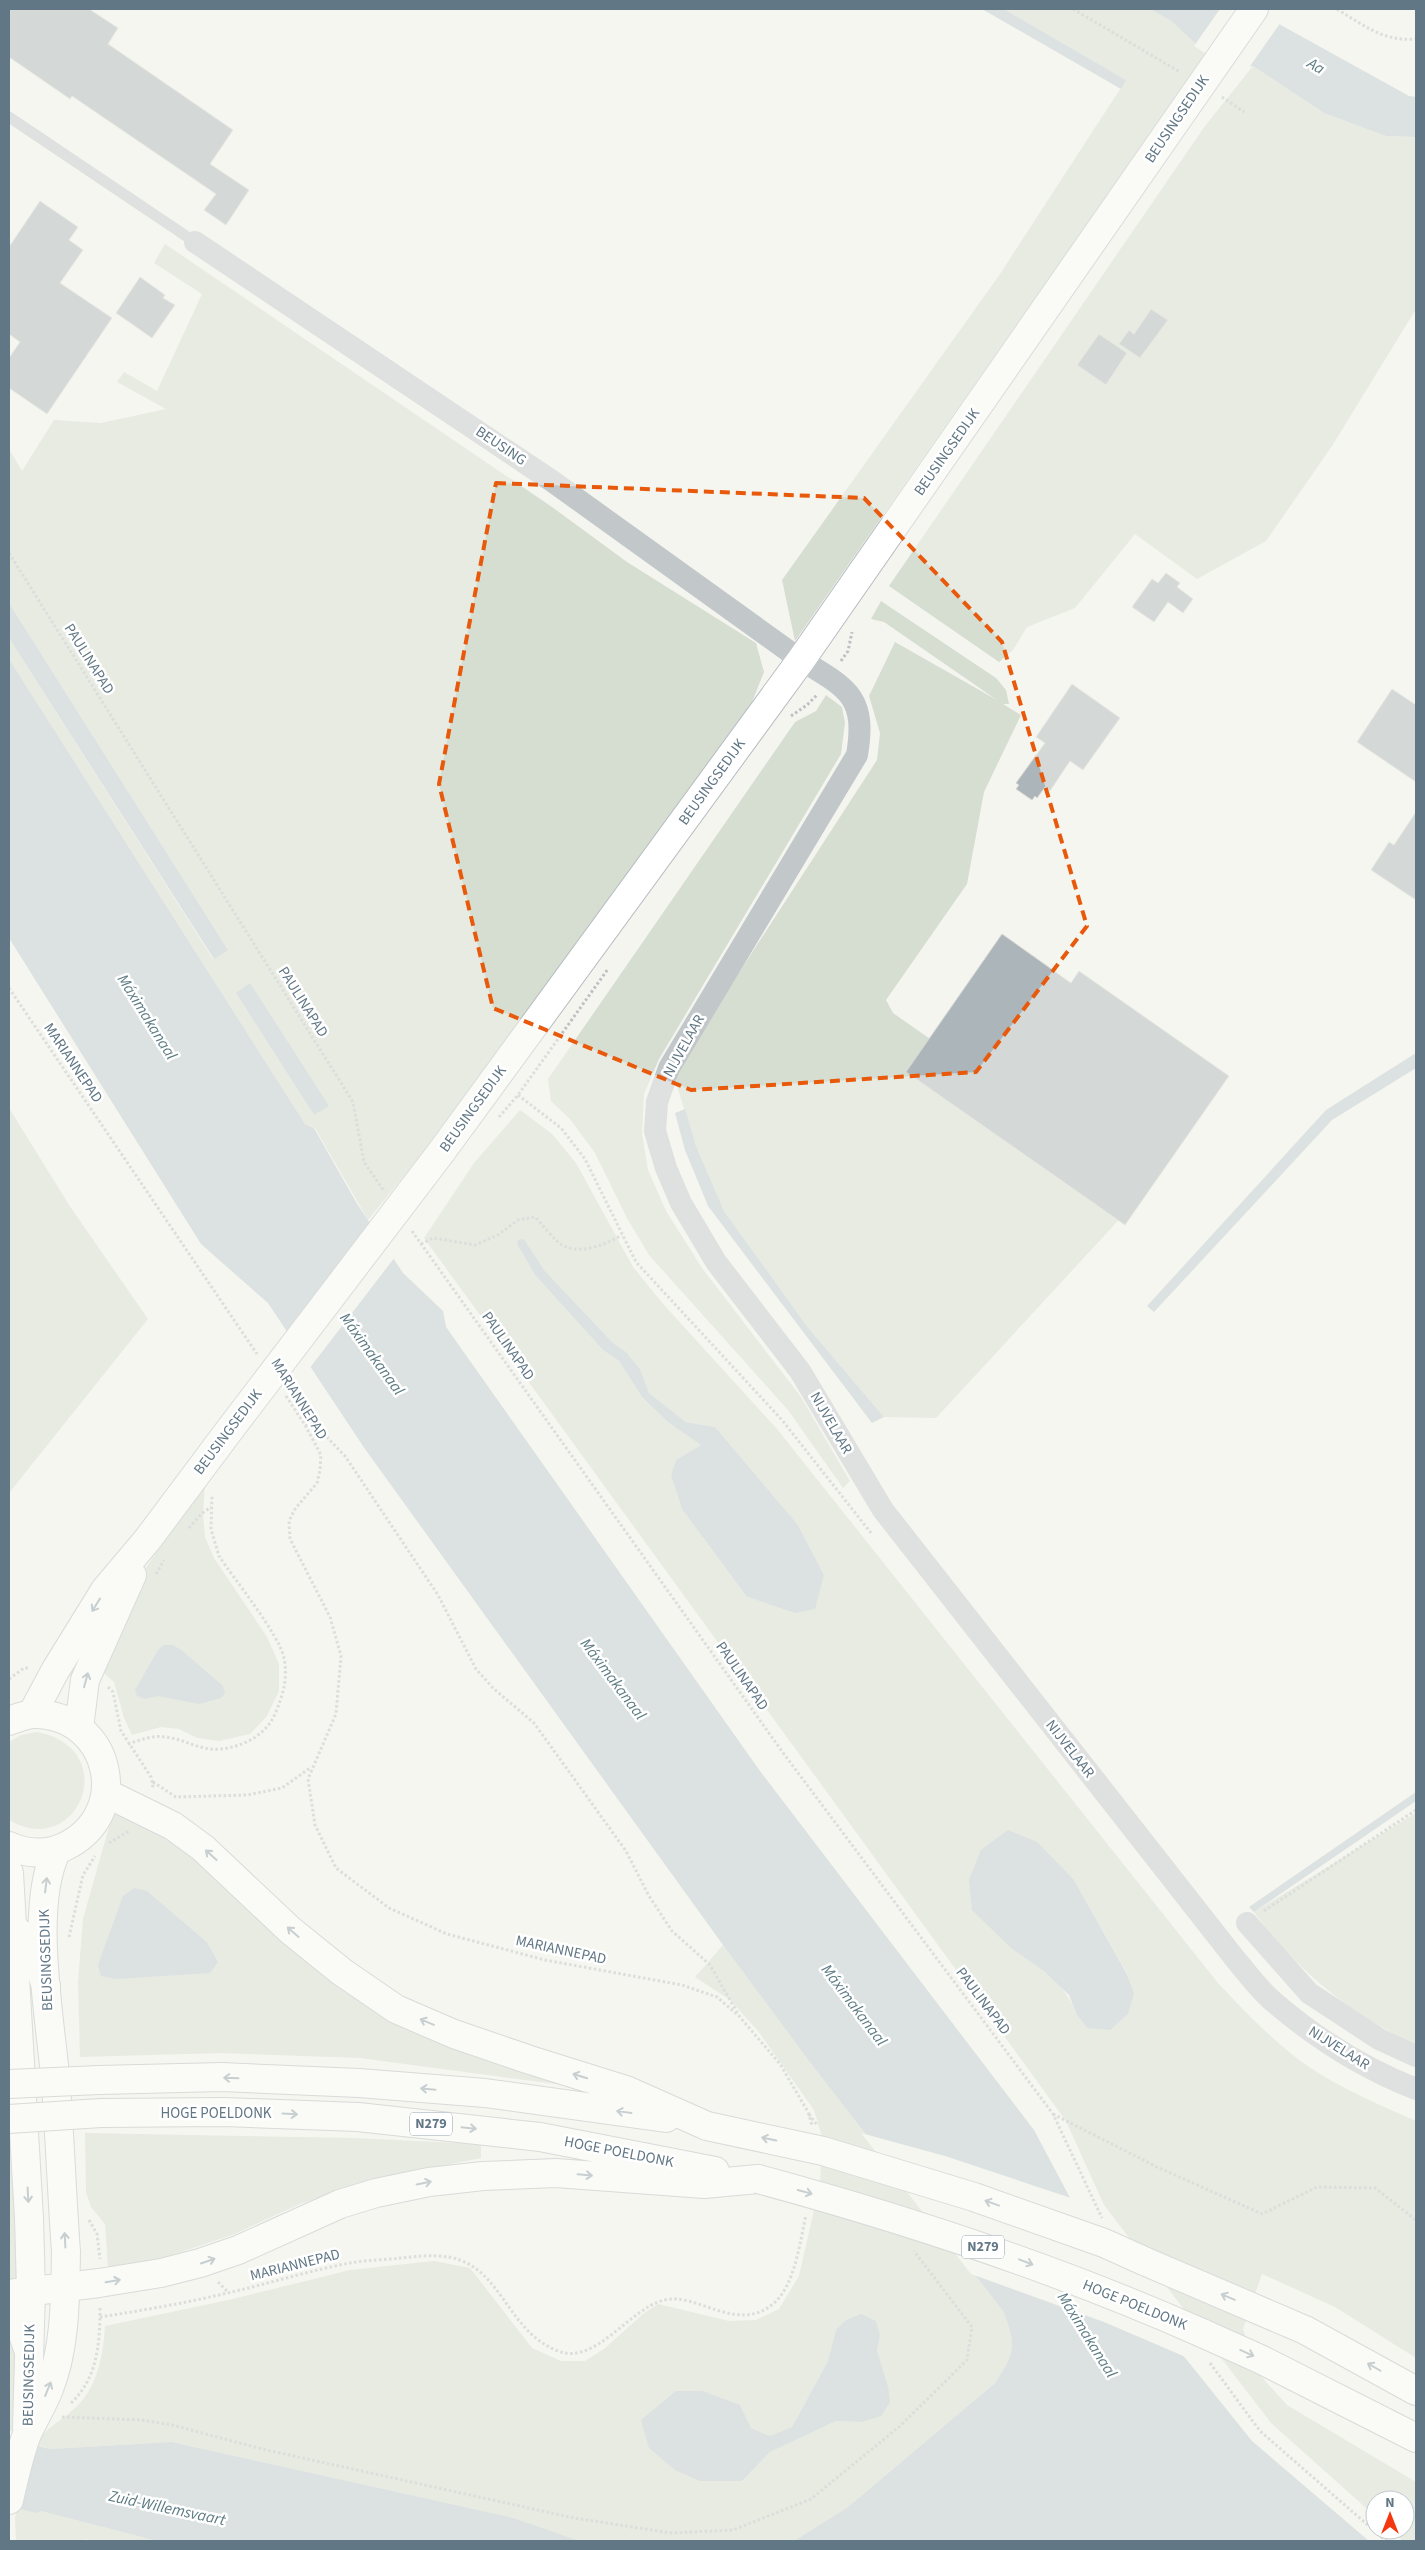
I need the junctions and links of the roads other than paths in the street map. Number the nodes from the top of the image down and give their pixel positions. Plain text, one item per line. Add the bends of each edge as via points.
1 (1254, 9) edge
2 (9, 117) edge
3 (195, 242) joint
4 (801, 660) junction
5 (148, 1539) junction
6 (20, 1717) edge
7 (79, 1728) junction
8 (106, 1793) junction
9 (9, 1846) edge
10 (57, 1850) junction
11 (9, 1873) edge
12 (1247, 1923) road end
13 (10, 1927) edge
14 (46, 1986) junction
15 (1416, 2056) edge
16 (9, 2084) edge
17 (1416, 2089) edge
18 (9, 2119) edge
19 (707, 2126) junction
20 (758, 2179) junction
21 (65, 2288) junction
22 (20, 2292) edge
23 (9, 2314) edge
24 (29, 2352) junction
25 (1416, 2391) edge
26 (28, 2434) junction
27 (1416, 2438) edge
28 (9, 2500) edge

1 - 4 main road, BEUSINGSEDIJK
2 - 3 lane
3 - 4 street, BEUSING via 552,481
4 - 5 main road, BEUSINGSEDIJK, bridge via 442,1151
4 - 17 street, NIJVELAAR via 829,677 854,700 860,714 861,730 857,755 669,1068 657,1102 655,1131 666,1168 716,1262 800,1371 883,1510 1236,1960 1273,2002 1327,2044
5 -> 6 main road, BEUSINGSEDIJK via 105,1590 55,1671
7 -> 5 main road, BEUSINGSEDIJK via 85,1680
6 - 7 main road via 63,1719
7 - 8 main road via 102,1757
8 - 10 main road via 101,1812 90,1828 75,1842
19 -> 8 main road, N279 via 626,2090 454,2034 396,2009 320,1954 181,1831
9 - 10 main road via 38,1853
14 -> 10 main road, BEUSINGSEDIJK via 46,1881
11 - 13 main road, BEUSINGSEDIJK
12 - 15 street, NIJVELAAR via 1309,1993 1379,2039
13 - 14 main road via 29,1945
13 -> 22 main road, BEUSINGSEDIJK via 28,2200
21 -> 14 main road, BEUSINGSEDIJK via 66,2252 56,2086
19 -> 16 main road, N279, bridge via 548,2101 359,2083 222,2077
18 -> 20 main road, HOGE POELDONK / N279, bridge via 101,2113 358,2117 487,2130 650,2156
25 -> 19 main road, N279, bridge via 1305,2330 1144,2261 974,2196 823,2151
21 -> 20 main road, N279 via 200,2264 340,2204 429,2182 556,2173 704,2184
20 -> 27 main road, HOGE POELDONK / N279, bridge via 870,2210 1020,2260 1148,2309
21 - 22 main road, N279
26 -> 21 main road, BEUSINGSEDIJK via 49,2389 58,2358
22 - 24 main road, BEUSINGSEDIJK
23 - 24 main road via 20,2326
24 - 26 main road, BEUSINGSEDIJK
26 - 28 main road

